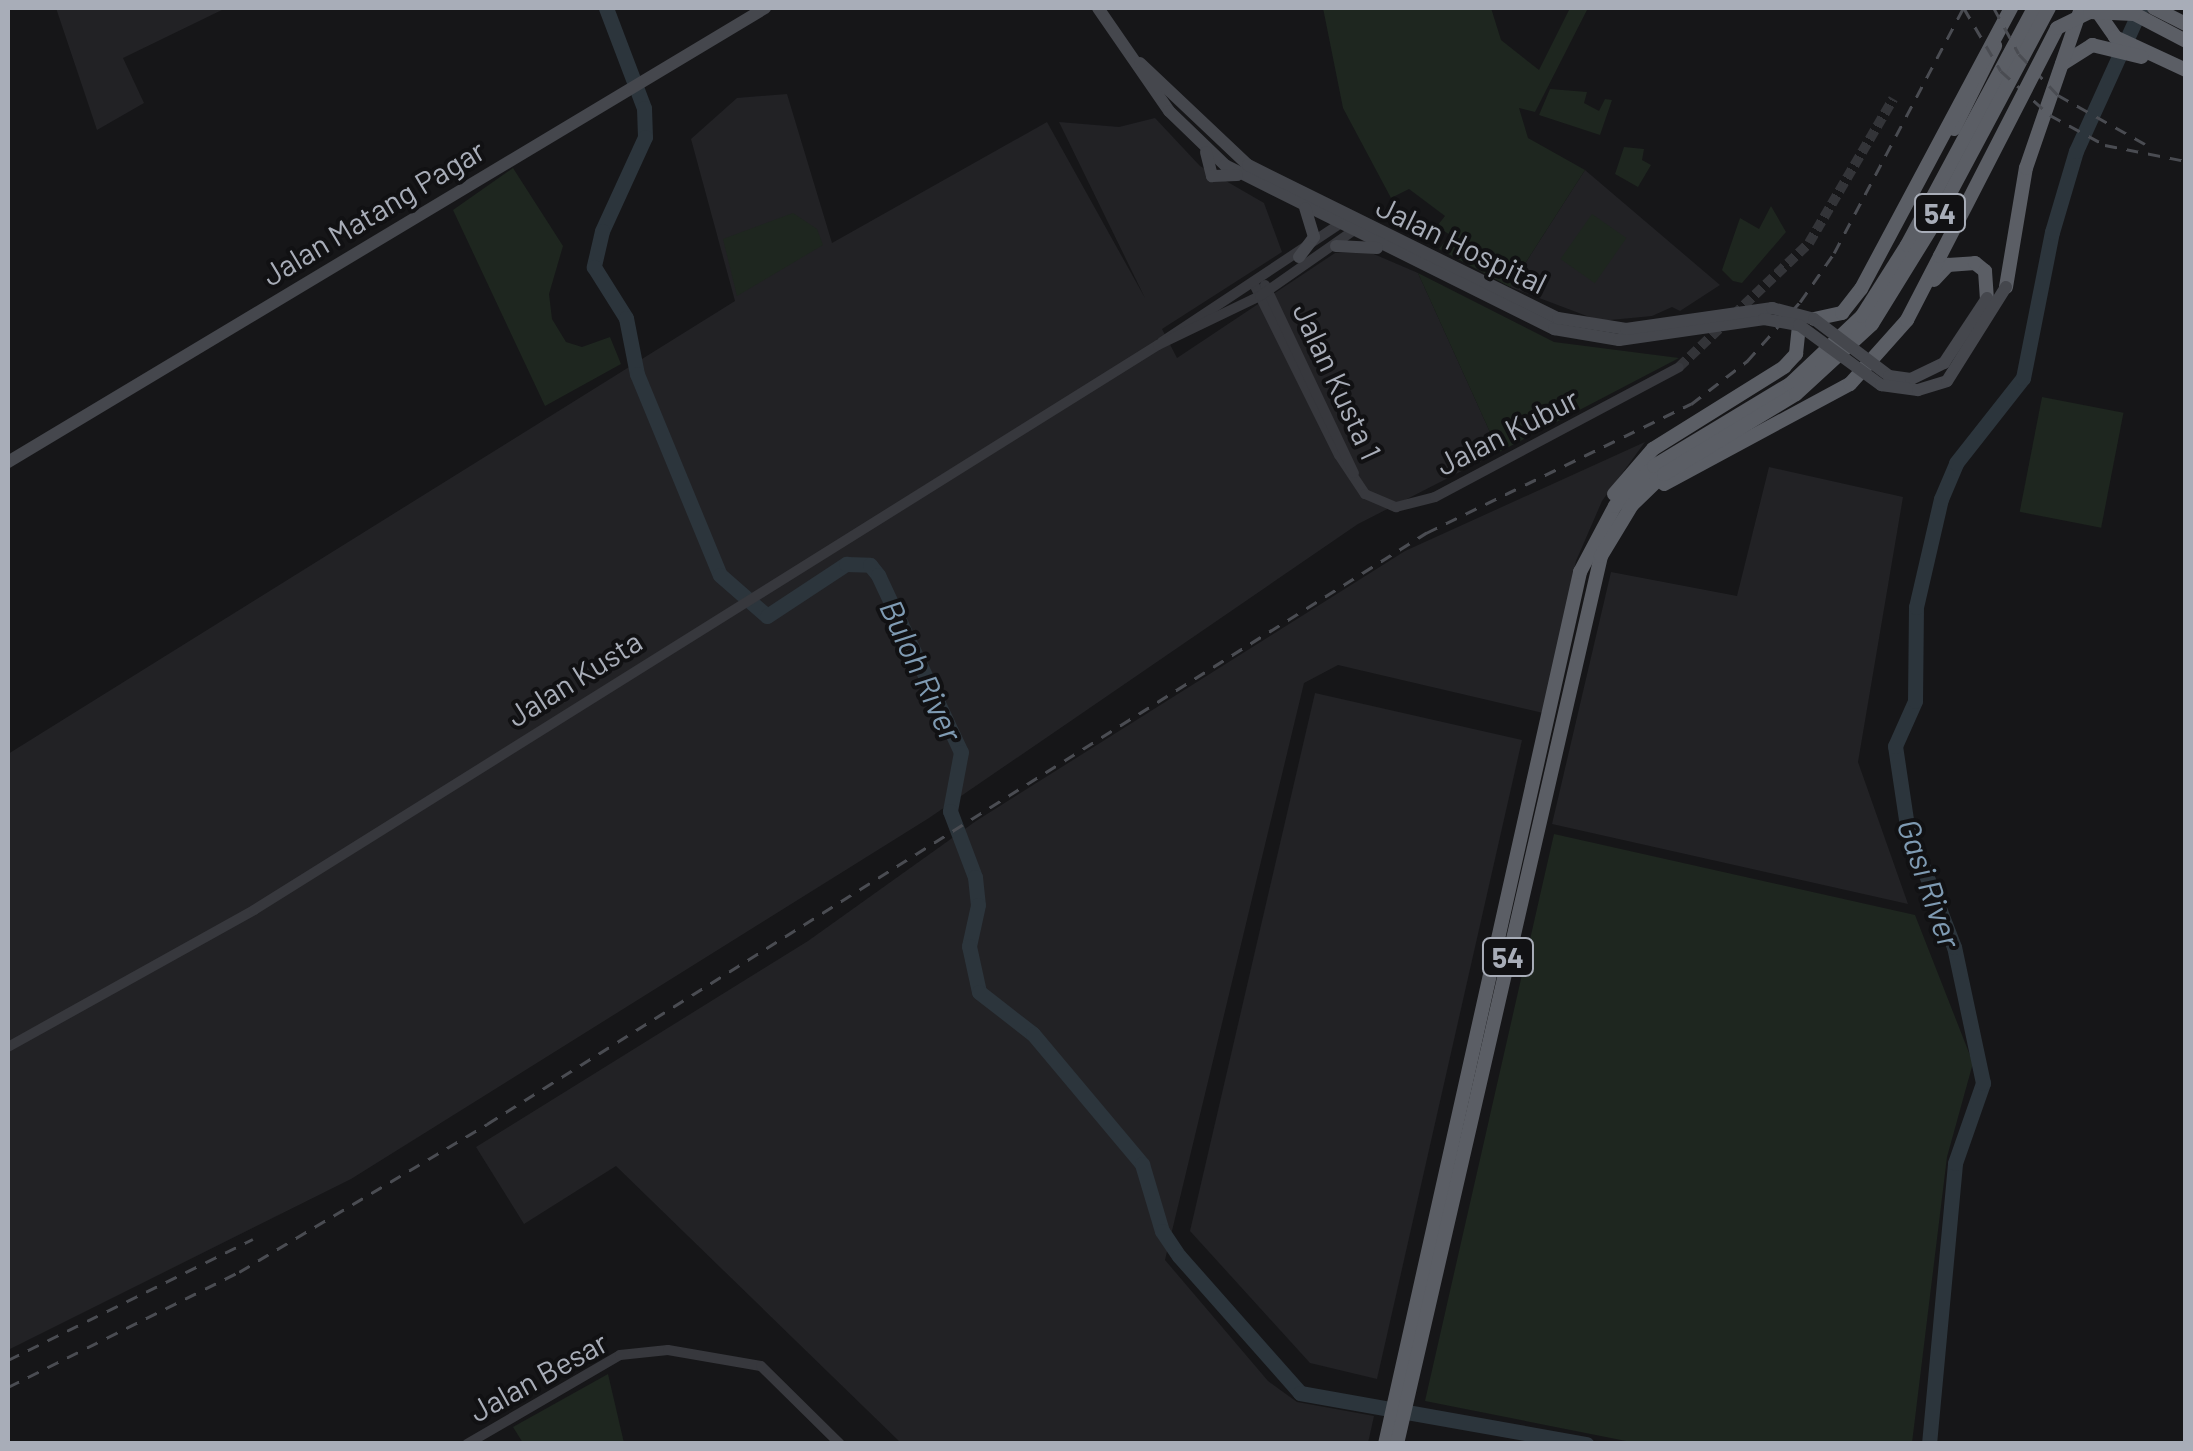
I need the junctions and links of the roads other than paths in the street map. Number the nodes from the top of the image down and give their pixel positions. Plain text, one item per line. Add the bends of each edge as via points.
1 (765, 8) edge
2 (1098, 8) edge
3 (2011, 8) edge
4 (2034, 8) edge
5 (2049, 8) edge
6 (2081, 8) edge
7 (2095, 8) edge
8 (2154, 8) edge
9 (2128, 11) edge
10 (2186, 24) edge
11 (1999, 30) junction
12 (2112, 42) junction
13 (2186, 42) edge
14 (1137, 60) junction
15 (2186, 70) edge
16 (2056, 72) junction
17 (1184, 108) junction
18 (1205, 149) junction
19 (1225, 165) junction
20 (1244, 176) junction
21 (1304, 208) junction
22 (1351, 225) junction
23 (1336, 246) junction
24 (1908, 246) junction
25 (1394, 250) junction
26 (1298, 257) junction
27 (1258, 282) junction
28 (2006, 286) joint
29 (1924, 290) junction
30 (1264, 293) junction
31 (1987, 298) joint
32 (1244, 304) junction
33 (1768, 314) junction
34 (1270, 316) junction
35 (1814, 319) junction
36 (1798, 324) junction
37 (1162, 342) junction
38 (1679, 368) tunnel mouth
39 (8, 462) edge
40 (1358, 483) junction
41 (1618, 525) junction
42 (1580, 572) junction
43 (8, 1048) edge
44 (1402, 1392) junction
45 (1395, 1425) junction
46 (467, 1444) edge
47 (840, 1444) edge
48 (1384, 1444) edge
49 (1397, 1444) edge

1 - 39 main road, Jalan Matang Pagar
2 - 14 main road, Jalan Hospital
3 - 11 highway
4 - 24 highway, 54
5 - 41 highway, 54 via 1900,282 1855,344 1796,394 1664,474
6 - 16 highway
7 - 12 highway
8 - 10 highway
9 - 13 highway
9 - 29 highway, bridge via 2090,12 2057,28
11 - 24 highway via 1991,63 1910,208
11 - 35 highway via 1852,303 1831,319
12 - 15 highway
12 - 16 highway via 2080,49
14 - 17 main road, Jalan Hospital
14 - 18 main road, Jalan Hospital via 1150,87
16 - 28 highway via 2026,168
17 - 19 main road
17 - 22 main road, Jalan Hospital via 1248,165
18 - 19 main road, Jalan Hospital
18 - 20 main road via 1212,176
19 - 20 main road, Jalan Hospital
20 - 21 main road, Jalan Hospital
21 - 22 main road, Jalan Hospital
21 - 26 main road via 1315,229
22 - 23 street, Jalan Kusta
22 - 25 main road, Jalan Hospital
22 - 26 street, Jalan Kusta
22 - 33 main road, Jalan Hospital via 1558,318 1626,329
23 - 25 main road
23 - 30 street, Jalan Kusta
24 - 42 highway, 54 via 1862,316 1776,394 1654,466 1615,506
25 - 33 main road, Jalan Hospital via 1554,329 1596,339 1648,338
26 - 27 street, Jalan Kusta
27 - 30 street
27 - 37 street, Jalan Kusta
28 - 36 main road, bridge via 1973,347 1947,381 1932,388 1903,392 1881,385
29 - 31 highway via 1948,265 1974,262 1986,271
29 - 41 highway via 1907,320 1850,384 1665,483
30 - 32 street, Jalan Kusta
30 - 34 street, Jalan Kusta 1
30 - 40 street, Jalan Kusta 1
31 - 35 main road, bridge via 1944,363 1911,380 1889,376
32 - 34 street
32 - 37 street, Jalan Kusta
33 - 35 main road, Jalan Hospital, bridge
33 - 36 main road, Jalan Hospital, bridge
34 - 40 street, Jalan Kusta 1
36 - 42 highway via 1796,354 1784,367 1653,449 1624,481 1599,519
37 - 43 street, Jalan Kusta via 254,910
38 - 40 street, Jalan Kubur via 1420,503 1381,503
41 - 44 highway, 54 via 1592,584
42 - 44 highway, 54
44 - 45 highway, 54
45 - 48 highway, 54
45 - 49 highway, 54
46 - 47 street, Jalan Besar via 620,1355 668,1350 761,1366

